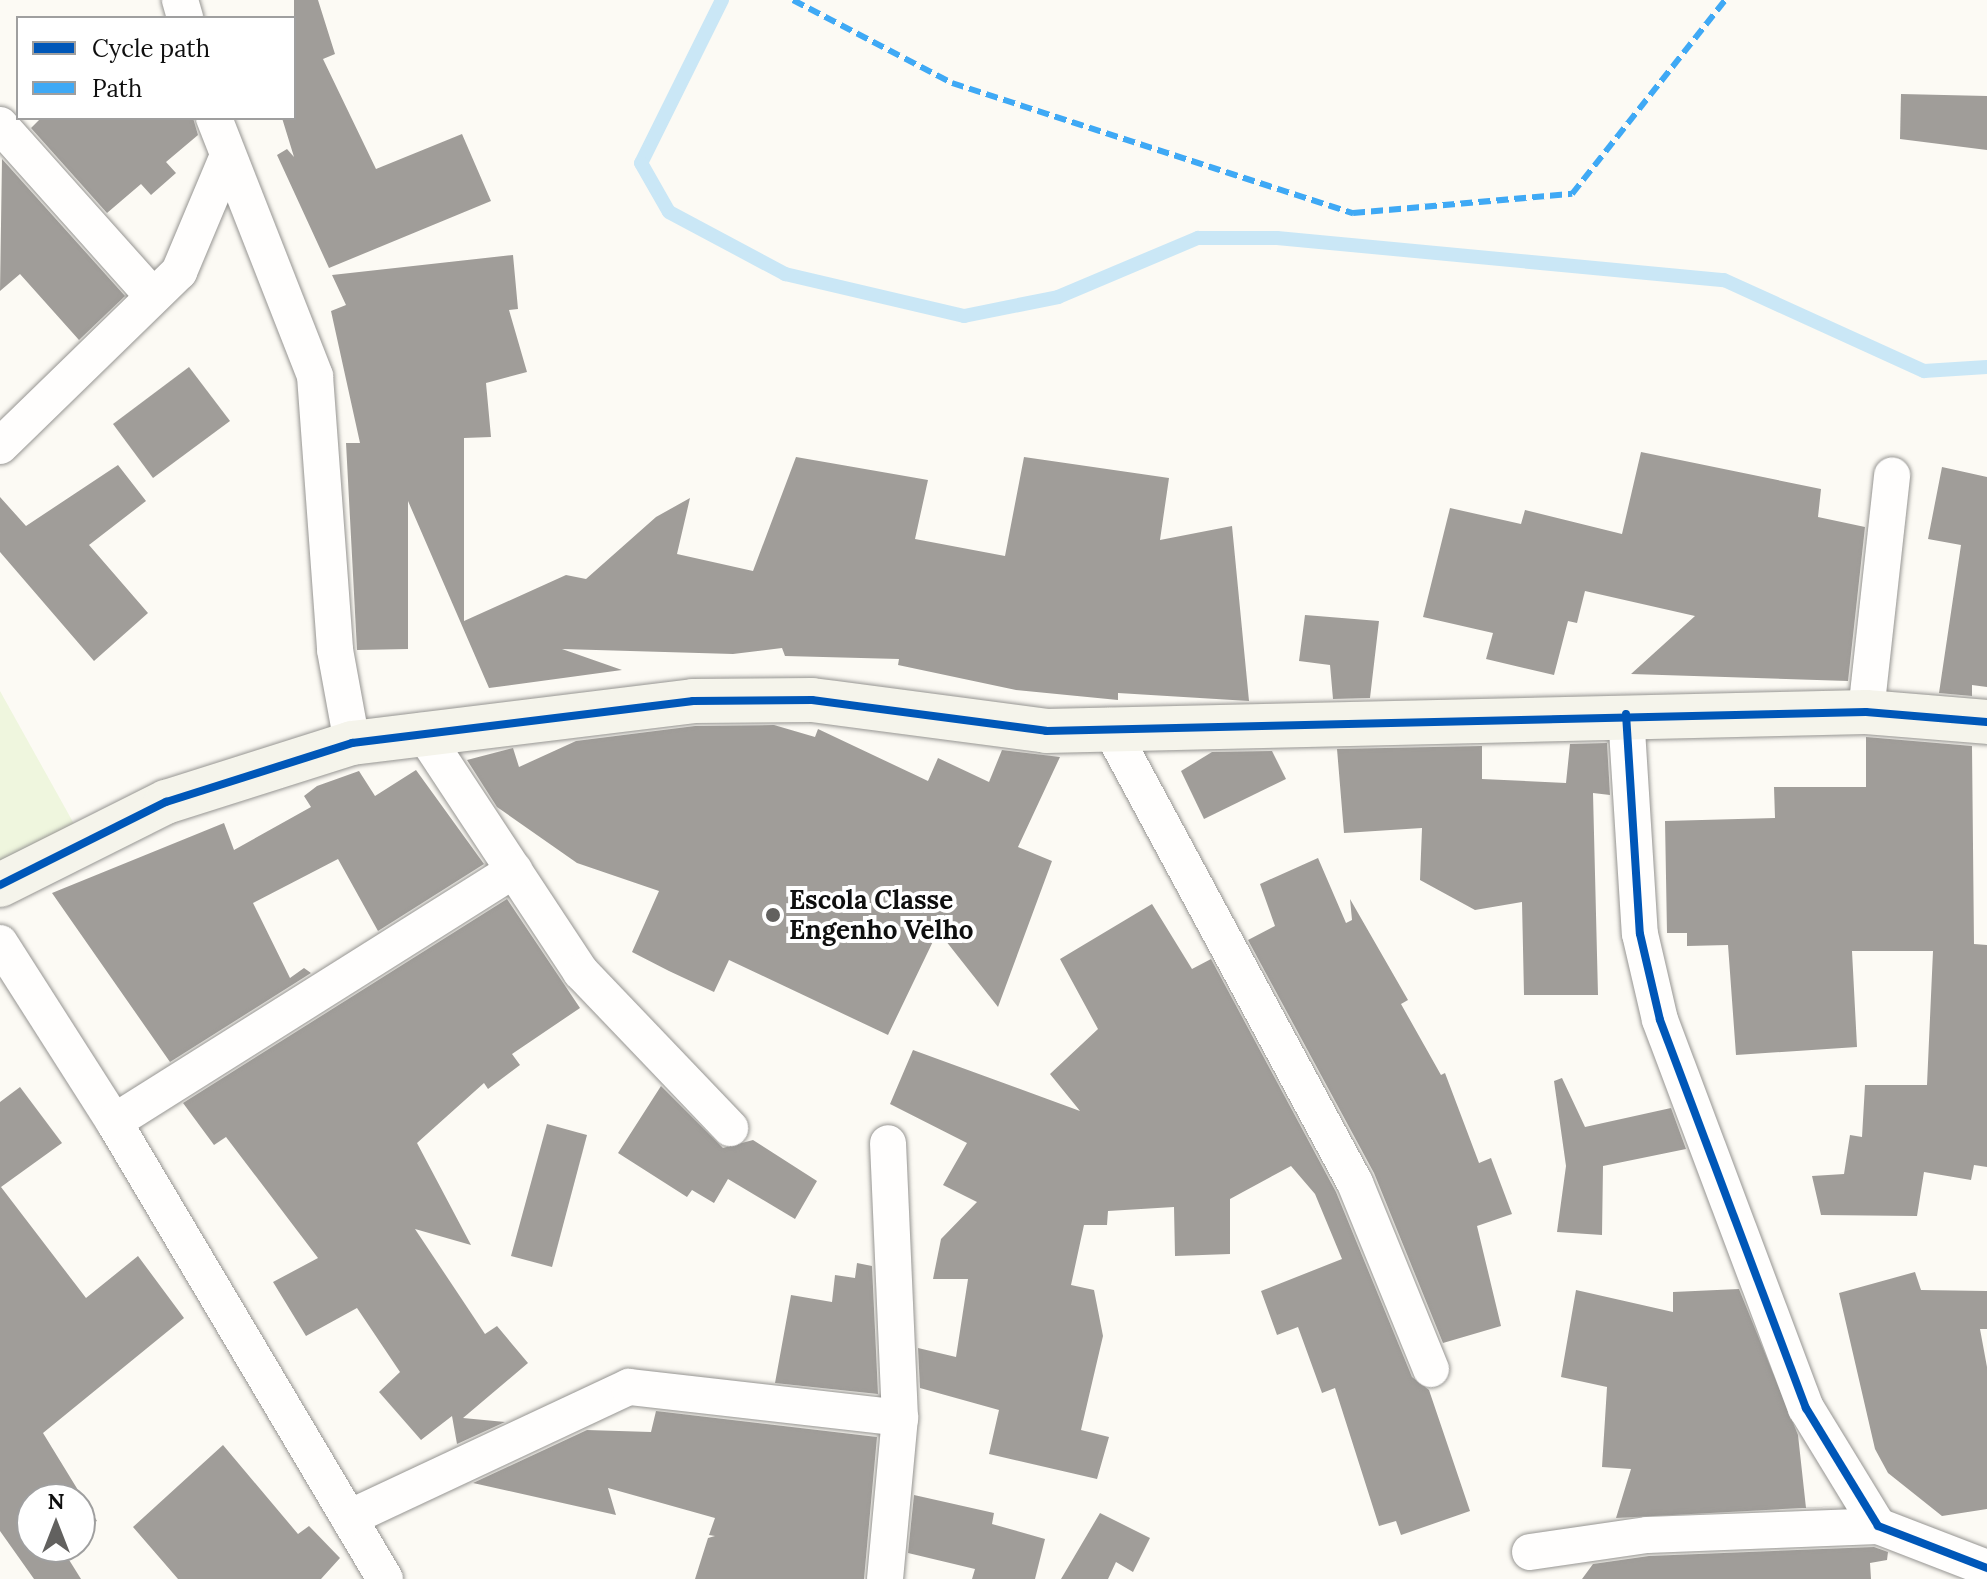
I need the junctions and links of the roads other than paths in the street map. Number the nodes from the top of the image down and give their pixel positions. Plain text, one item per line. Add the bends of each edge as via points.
1 (215, 120) edge
2 (0, 125) edge
3 (226, 160) junction
4 (153, 296) junction
5 (0, 446) edge
6 (1892, 475) dead end
7 (1866, 712) junction
8 (1626, 714) junction
9 (1987, 722) edge
10 (1109, 726) junction
11 (422, 731) junction
12 (352, 743) junction
13 (514, 870) junction
14 (0, 885) edge
15 (0, 943) edge
16 (114, 1122) junction
17 (730, 1128) dead end
18 (888, 1143) dead end
19 (1431, 1369) dead end
20 (900, 1418) junction
21 (349, 1518) junction
22 (1878, 1526) junction
23 (1530, 1552) dead end
24 (1987, 1568) edge
25 (385, 1579) edge
26 (885, 1579) edge

1 - 3 street
2 - 4 street
3 - 4 street via 179,272
3 - 12 street via 315,376 335,650
4 - 5 street
6 - 7 street
7 - 8 street
7 - 9 street
8 - 10 street
8 - 22 street via 1640,934 1660,1020 1806,1408
10 - 11 street via 1046,731 797,700 693,701
10 - 19 street via 1355,1183
11 - 12 street
11 - 13 street
12 - 14 street via 166,802
13 - 16 street
13 - 17 street via 581,972
15 - 16 street
16 - 21 street
18 - 20 street
20 - 21 street via 629,1387
20 - 26 street
21 - 25 street
22 - 23 street via 1647,1535
22 - 24 street

